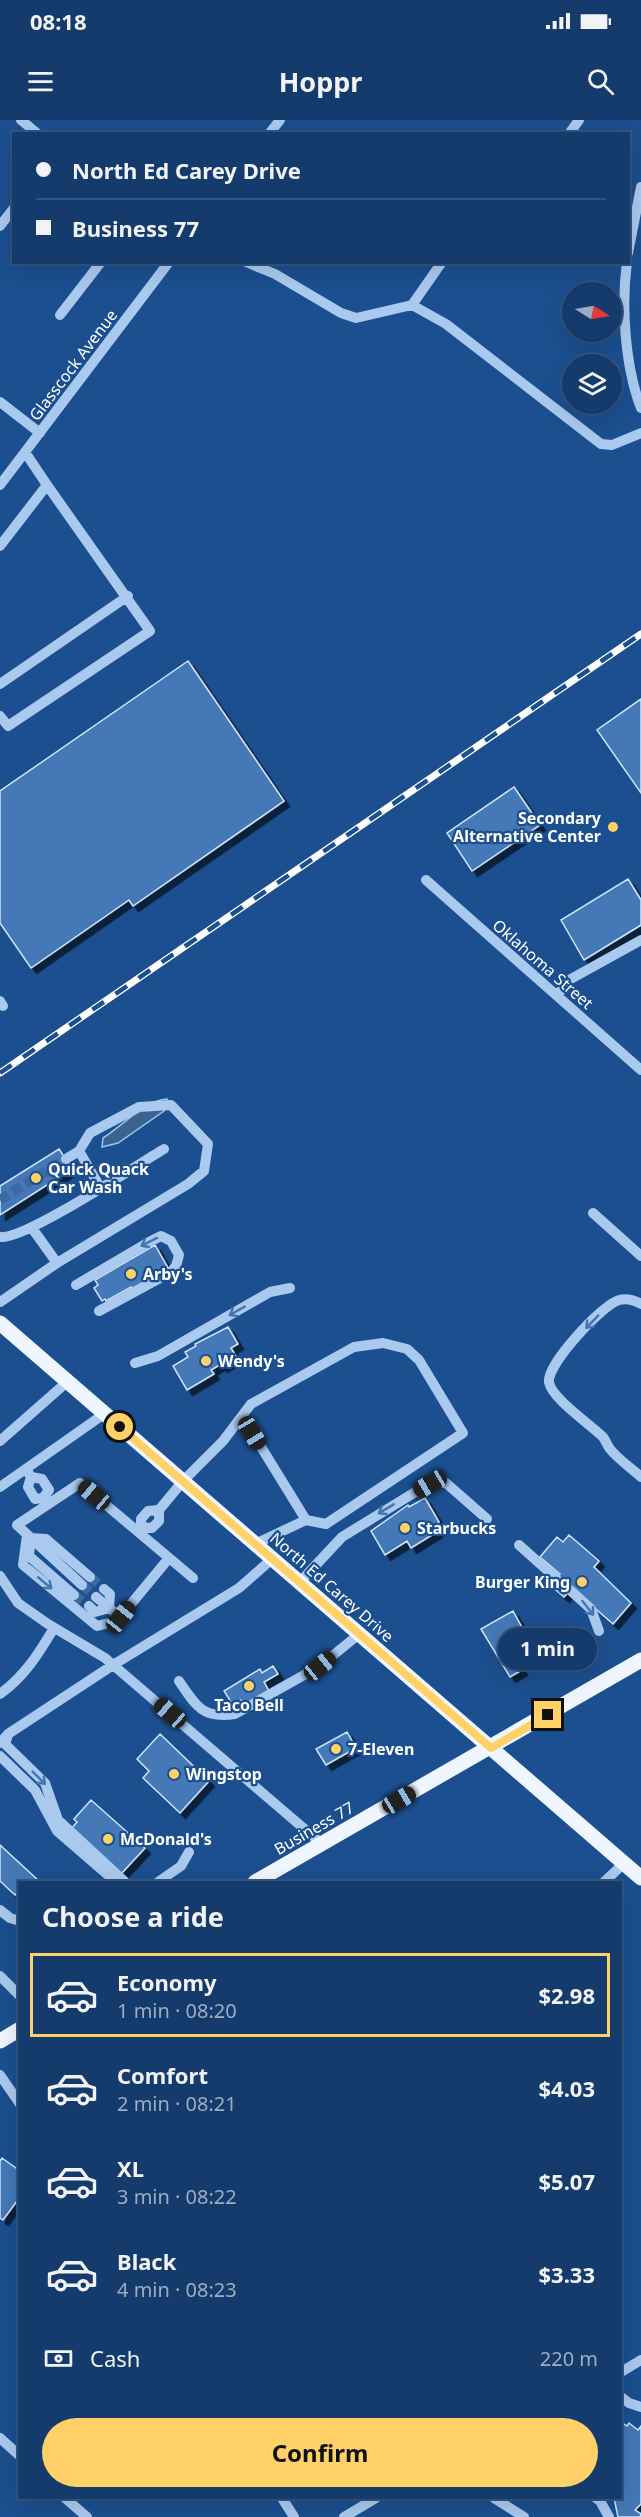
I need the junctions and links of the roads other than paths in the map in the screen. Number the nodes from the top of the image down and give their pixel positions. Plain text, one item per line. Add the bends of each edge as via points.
1 (21, 120) edge
2 (280, 120) edge
3 (579, 120) edge
4 (36, 132) edge
5 (271, 132) edge
6 (570, 132) edge
7 (641, 187) edge
8 (632, 209) edge
9 (12, 211) edge
10 (0, 226) edge
11 (630, 232) edge
12 (99, 264) edge
13 (168, 264) edge
14 (250, 264) edge
15 (441, 264) edge
16 (627, 264) edge
17 (412, 305) junction
18 (60, 315) dead end
19 (0, 402) edge
20 (641, 408) edge
21 (40, 433) junction
22 (641, 433) edge
23 (25, 452) junction
24 (0, 485) edge
25 (47, 485) junction
26 (0, 546) edge
27 (128, 596) junction
28 (0, 684) edge
29 (0, 716) edge
30 (426, 880) dead end
31 (641, 940) edge
32 (557, 996) junction
33 (641, 1070) edge
34 (164, 1149) dead end
35 (79, 1151) junction
36 (66, 1159) tunnel mouth
37 (100, 1187) junction
38 (593, 1213) dead end
39 (32, 1228) junction
40 (0, 1238) edge
41 (641, 1256) edge
42 (57, 1263) junction
43 (76, 1285) dead end
44 (290, 1288) dead end
45 (0, 1302) edge
46 (641, 1304) edge
47 (99, 1311) dead end
48 (0, 1323) edge
49 (135, 1364) dead end
50 (67, 1382) junction
51 (105, 1414) junction
52 (242, 1416) junction
53 (0, 1441) edge
54 (28, 1473) junction
55 (641, 1477) edge
56 (183, 1481) junction
57 (0, 1486) edge
58 (45, 1501) junction
59 (487, 1519) dead end
60 (306, 1520) junction
61 (139, 1529) junction
62 (29, 1537) junction
63 (255, 1544) junction
64 (519, 1545) dead end
65 (169, 1558) junction
66 (272, 1559) junction
67 (0, 1576) edge
68 (193, 1578) dead end
69 (556, 1578) tunnel mouth
70 (86, 1581) tunnel mouth
71 (299, 1582) junction
72 (570, 1590) tunnel mouth
73 (100, 1593) tunnel mouth
74 (74, 1595) tunnel mouth
75 (89, 1606) tunnel mouth
76 (109, 1608) junction
77 (121, 1617) junction
78 (54, 1628) junction
79 (599, 1631) dead end
80 (358, 1635) junction
81 (641, 1660) edge
82 (113, 1665) junction
83 (179, 1682) dead end
84 (0, 1694) edge
85 (4, 1738) edge
86 (491, 1748) junction
87 (0, 1756) edge
88 (322, 1844) junction
89 (189, 1852) dead end
90 (624, 1863) junction
91 (641, 1878) edge
92 (115, 1881) edge
93 (124, 1881) edge
94 (159, 1881) edge
95 (257, 1881) edge
96 (605, 1881) edge
97 (0, 1910) edge
98 (18, 1920) edge
99 (0, 1976) edge
100 (18, 1994) edge
101 (18, 2030) edge
102 (0, 2040) edge
103 (0, 2075) edge
104 (18, 2101) edge
105 (641, 2361) edge
106 (622, 2372) edge
107 (622, 2398) edge
108 (641, 2406) edge
109 (0, 2438) edge
110 (18, 2454) edge
111 (66, 2499) edge
112 (283, 2499) edge
113 (374, 2499) edge
114 (598, 2499) edge
115 (497, 2500) edge
116 (87, 2517) edge
117 (294, 2517) edge
118 (344, 2517) edge
119 (524, 2517) edge
120 (609, 2517) edge

1 - 4 street
2 - 5 street
3 - 6 street
7 - 8 street
8 - 11 street
9 - 10 street
12 - 18 street
13 - 21 street, Glasscock Avenue
14 - 17 street via 356,318
15 - 17 street
16 - 20 street via 624,288 628,347
17 - 22 street via 446,324 601,444 612,445
19 - 21 street
21 - 23 street, Glasscock Avenue
23 - 24 street, Glasscock Avenue
23 - 25 street
25 - 26 street
25 - 27 street
27 - 28 street
27 - 29 street via 150,631 8,726
30 - 32 street, Oklahoma Street
31 - 32 street via 569,980
32 - 33 street, Oklahoma Street
34 - 37 street
35 - 36 street
35 - 37 street
35 - 42 street via 90,1133 139,1107 171,1105 208,1144 204,1171 188,1184
37 - 39 street
38 - 41 street
39 - 40 street
39 - 42 street
42 - 45 street
47 -> 43 street via 171,1272 179,1255 171,1240 161,1236 148,1242
44 -> 49 street via 270,1292 158,1356
46 -> 55 street via 626,1298 604,1309 549,1375 549,1383 558,1396
48 - 50 main road, North Ed Carey Drive
50 - 51 main road, North Ed Carey Drive
50 - 53 street
51 - 54 street
51 - 56 main road, North Ed Carey Drive
52 - 56 street
52 - 60 street
52 - 60 street via 251,1404 354,1347 383,1343 407,1349 419,1360 463,1433 326,1524
54 - 57 street
54 - 58 street via 42,1479 49,1490
56 - 61 street via 159,1510 148,1511
56 - 63 main road, North Ed Carey Drive
58 - 61 street via 80,1483
58 - 62 street via 17,1525
59 -> 71 street via 446,1483 430,1484 342,1537
60 - 63 street
61 - 65 street
62 - 70 street
62 - 74 street via 29,1556
62 -> 77 street via 23,1564 97,1626
63 - 66 main road, North Ed Carey Drive
64 - 69 street
65 - 68 street
65 - 77 street
66 - 71 main road, North Ed Carey Drive
66 - 82 street via 239,1588
67 - 78 street via 18,1603
71 - 80 main road, North Ed Carey Drive
72 -> 79 street via 591,1609
73 - 76 street via 110,1594
75 - 76 street via 95,1612
76 - 77 street
78 - 82 street
78 - 84 street via 32,1665
80 - 83 street via 320,1666 235,1714 208,1714 196,1706
80 - 86 main road, North Ed Carey Drive
81 - 86 main road, Business 77
82 - 85 street
82 - 88 street
85 -> 93 street via 4,1744 45,1783 58,1820
86 - 88 main road, Business 77
86 - 90 main road, North Ed Carey Drive
87 - 92 street via 35,1790 57,1831
88 - 95 main road, Business 77
89 - 94 street via 181,1866
90 - 91 main road, North Ed Carey Drive
90 - 96 street
97 - 98 street
99 - 100 street
101 - 102 main road
103 - 104 street
105 - 106 street
107 - 108 street
109 - 110 street
111 - 116 street
112 - 117 street
113 - 118 street
114 - 120 street
115 - 119 street

